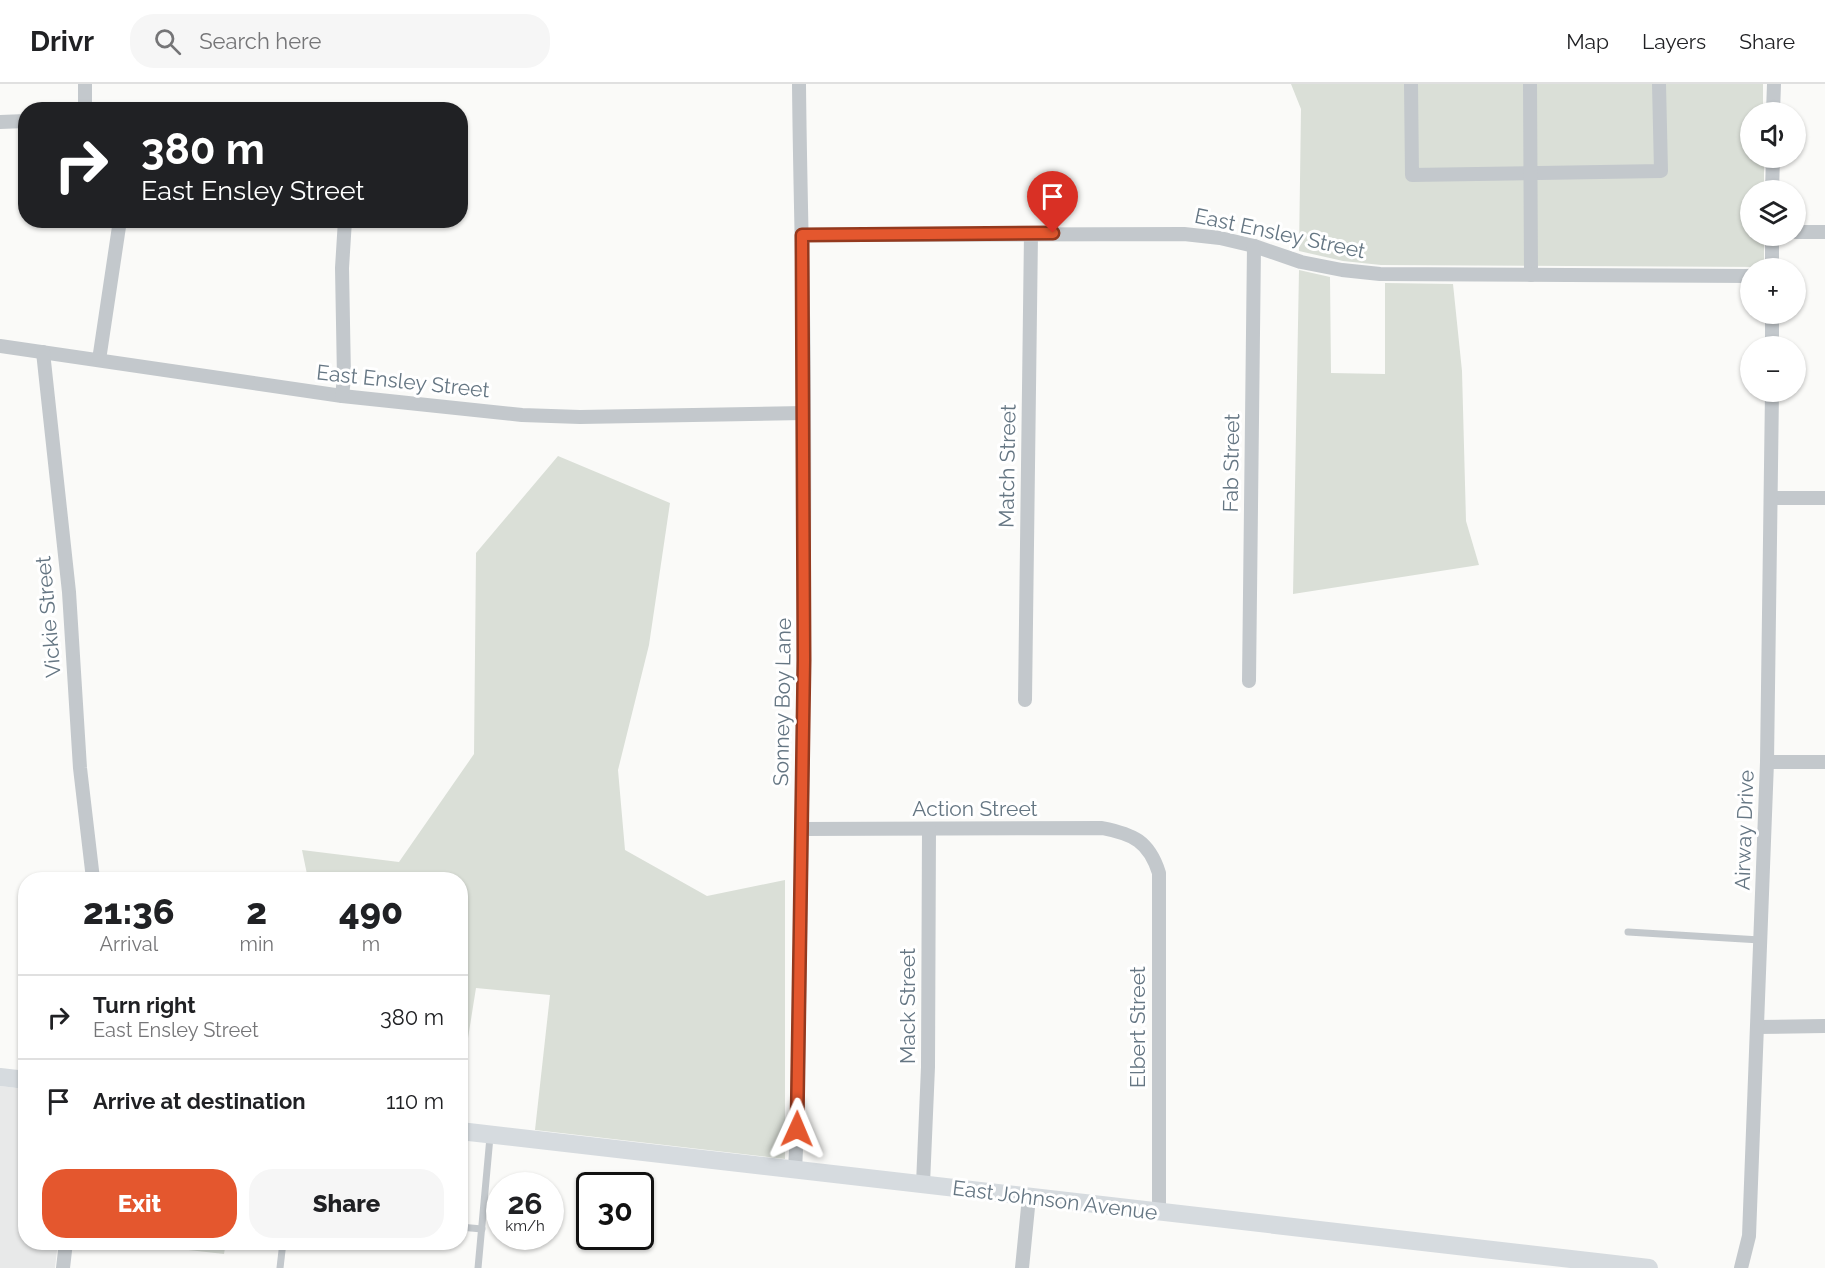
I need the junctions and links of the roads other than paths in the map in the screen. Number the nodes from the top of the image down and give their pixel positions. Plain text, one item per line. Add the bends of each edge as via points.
1 (85, 84) edge
2 (800, 84) edge
3 (1411, 84) edge
4 (1530, 84) edge
5 (1659, 84) edge
6 (1774, 84) edge
7 (85, 102) edge
8 (1773, 102) edge
9 (18, 121) edge
10 (0, 122) edge
11 (1531, 173) junction
12 (119, 228) edge
13 (344, 228) edge
14 (1806, 232) edge
15 (1825, 232) edge
16 (1031, 233) junction
17 (802, 235) junction
18 (1254, 246) junction
19 (1531, 275) junction
20 (1740, 276) edge
21 (0, 346) edge
22 (43, 352) junction
23 (99, 360) junction
24 (342, 396) junction
25 (1772, 402) edge
26 (804, 413) junction
27 (1771, 498) junction
28 (1825, 498) edge
29 (1249, 681) dead end
30 (1025, 700) dead end
31 (1767, 762) junction
32 (1825, 762) edge
33 (802, 829) junction
34 (929, 829) junction
35 (1145, 845) joint
36 (92, 872) edge
37 (1628, 932) dead end
38 (1761, 940) junction
39 (1825, 1026) edge
40 (1757, 1027) junction
41 (0, 1077) edge
42 (18, 1079) edge
43 (468, 1132) edge
44 (490, 1134) junction
45 (795, 1170) junction
46 (923, 1184) junction
47 (1029, 1197) junction
48 (1159, 1212) junction
49 (468, 1228) edge
50 (482, 1230) junction
51 (65, 1250) edge
52 (282, 1250) edge
53 (63, 1268) edge
54 (280, 1268) edge
55 (478, 1268) edge
56 (1022, 1268) edge
57 (1649, 1268) edge
58 (1741, 1268) edge

1 - 7 street
2 - 17 street, Sonney Boy Lane
3 - 11 street via 1412,175
4 - 11 street
5 - 11 street via 1661,171
6 - 8 street
9 - 10 street
11 - 19 street
12 - 23 street
13 - 24 street
14 - 15 street
16 - 17 street, East Ensley Street
16 - 18 street, East Ensley Street via 1184,234
16 - 30 street, Match Street
17 - 26 street, Sonney Boy Lane
18 - 19 street, East Ensley Street via 1301,262 1380,274
18 - 29 street, Fab Street
19 - 20 street, East Ensley Street
21 - 22 street, East Ensley Street
22 - 23 street, East Ensley Street
22 - 36 street, Vickie Street via 69,592 80,768
23 - 24 street, East Ensley Street
24 - 26 street, East Ensley Street via 522,415
25 - 27 street, Airway Drive
26 - 33 street, Sonney Boy Lane
27 - 28 street
27 - 31 street, Airway Drive
31 - 32 street
31 - 38 street, Airway Drive
33 - 34 street, Action Street
33 - 45 street, Sonney Boy Lane
34 - 35 street, Action Street via 1102,828 1124,832
34 - 46 street, Mack Street via 928,1067
35 - 48 street, Elbert Street via 1154,856 1159,873
37 - 38 lane
38 - 40 street, Airway Drive
39 - 40 street
40 - 58 street, Airway Drive via 1749,1236
41 - 42 main road
43 - 44 main road, East Johnson Avenue
44 - 45 main road, East Johnson Avenue
44 - 50 lane
45 - 46 main road, East Johnson Avenue
46 - 47 main road, East Johnson Avenue
47 - 48 main road, East Johnson Avenue
47 - 56 street
48 - 57 main road, East Johnson Avenue
49 - 50 lane
50 - 55 lane
51 - 53 street
52 - 54 lane

